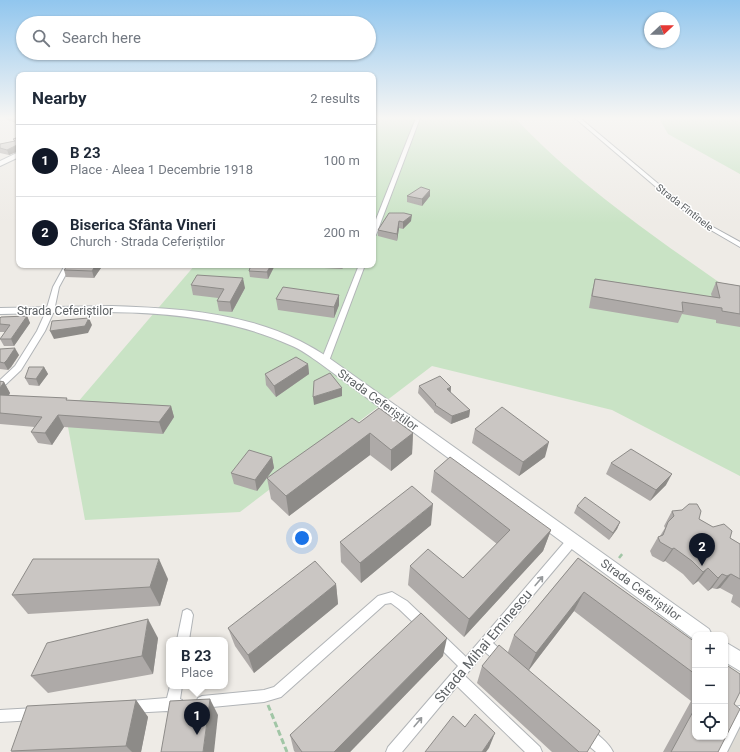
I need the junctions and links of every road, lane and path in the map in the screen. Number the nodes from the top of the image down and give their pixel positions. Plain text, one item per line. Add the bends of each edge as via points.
1 (405, 153) edge
2 (619, 153) edge
3 (16, 156) edge
4 (0, 164) edge
5 (376, 227) edge
6 (740, 245) edge
7 (66, 268) edge
8 (361, 268) edge
9 (0, 311) edge
10 (50, 311) junction
11 (325, 361) junction
12 (0, 386) edge
13 (572, 541) junction
14 (187, 615) dead end
15 (699, 632) edge
16 (183, 637) edge
17 (485, 644) junction
18 (728, 653) edge
19 (740, 662) edge
20 (508, 664) edge
21 (466, 666) junction
22 (457, 677) junction
23 (176, 689) edge
24 (264, 696) junction
25 (173, 704) junction
26 (118, 708) edge
27 (740, 712) edge
28 (47, 713) edge
29 (0, 716) edge
30 (171, 718) edge
31 (577, 726) edge
32 (287, 752) edge
33 (393, 752) edge
34 (535, 752) edge
35 (606, 752) edge
36 (720, 752) edge

1 - 5 street
2 - 6 street, Strada Fîntînele via 691,214
3 - 4 street
7 - 10 street via 56,287
8 - 11 street
9 - 10 street, Strada Ceferiștilor
10 - 11 street, Strada Ceferiștilor via 142,311 223,319 253,326 279,336
10 - 12 street via 42,331 24,359
11 - 13 street, Strada Ceferiștilor
13 - 15 street, Strada Ceferiștilor
17 -> 13 street, Strada Mihai Eminescu
14 - 16 street
17 - 20 street
17 - 21 street, Strada Mihai Eminescu
18 - 19 street
21 - 22 street, Strada Mihai Eminescu
21 - 24 street via 403,605 392,598 382,600 277,692
33 -> 22 street, Strada Mihai Eminescu
22 - 34 street
23 - 25 street
24 - 25 street
24 - 32 path
25 - 26 street
25 - 30 street
27 - 36 street
28 - 29 street
31 - 35 street

